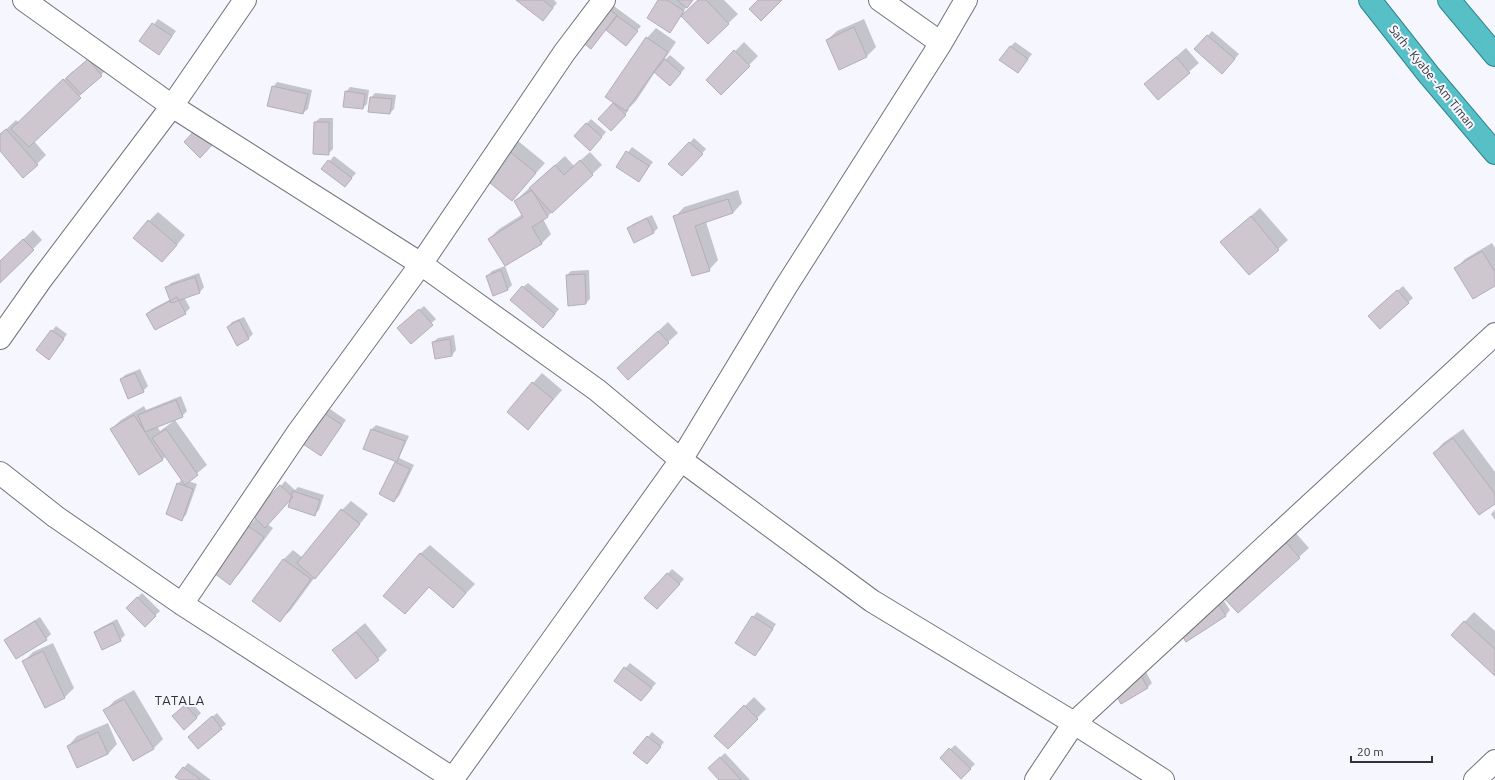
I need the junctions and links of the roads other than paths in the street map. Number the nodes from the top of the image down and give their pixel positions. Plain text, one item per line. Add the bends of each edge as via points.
1 (24, 0) edge
2 (245, 0) edge
3 (604, 0) edge
4 (880, 0) edge
5 (966, 0) edge
6 (1370, 0) edge
7 (1449, 0) edge
8 (941, 43) junction
9 (1494, 53) edge
10 (172, 106) junction
11 (1495, 153) edge
12 (421, 264) junction
13 (1495, 334) edge
14 (0, 338) edge
15 (682, 460) junction
16 (0, 473) edge
17 (182, 604) junction
18 (1074, 724) junction
19 (1495, 761) edge
20 (454, 780) edge
21 (1036, 780) edge
22 (1163, 780) edge
23 (1475, 780) edge

1 - 10 street
2 - 10 street
3 - 12 street via 564,53
4 - 8 street
5 - 8 street
6 - 11 highway, Sarh - Kyabe - Am Timan
7 - 9 highway
8 - 15 street via 785,288
10 - 12 street
10 - 14 street
12 - 15 street via 597,390
12 - 17 street via 298,431
13 - 18 street
15 - 18 street via 872,601
15 - 20 street
16 - 17 street via 56,517
17 - 20 street
18 - 21 street
18 - 22 street
19 - 23 street

